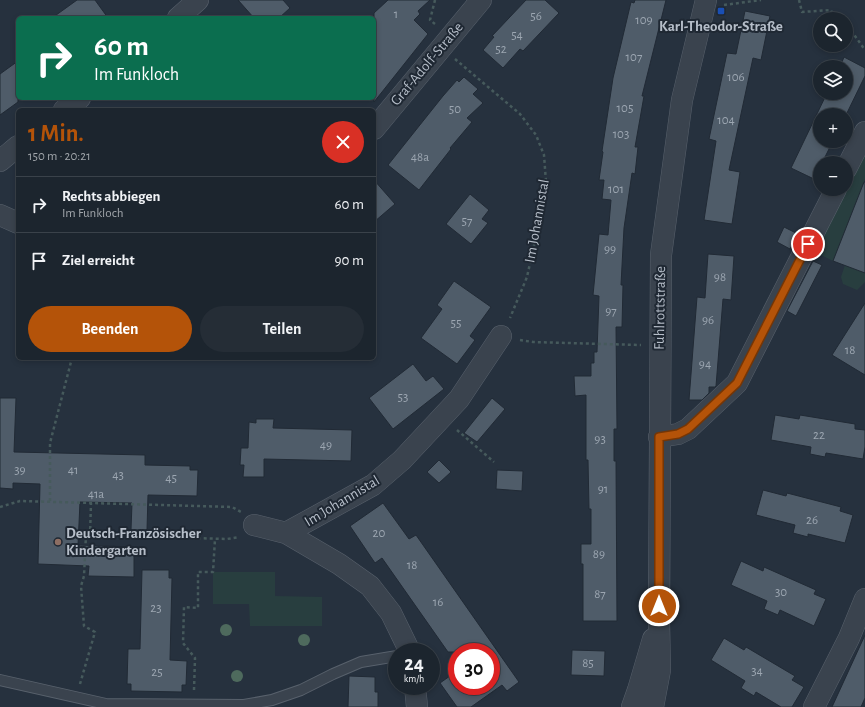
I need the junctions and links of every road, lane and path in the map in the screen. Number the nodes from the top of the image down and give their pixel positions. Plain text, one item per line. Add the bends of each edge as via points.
1 (198, 0) edge
2 (435, 0) edge
3 (481, 0) edge
4 (761, 0) edge
5 (799, 0) edge
6 (705, 4) edge
7 (832, 12) edge
8 (180, 16) edge
9 (430, 20) dead end
10 (853, 33) edge
11 (441, 48) junction
12 (865, 50) edge
13 (77, 100) edge
14 (67, 108) edge
15 (376, 127) edge
16 (865, 132) edge
17 (16, 148) edge
18 (853, 156) edge
19 (0, 160) edge
20 (832, 196) edge
21 (0, 215) edge
22 (16, 222) edge
23 (501, 336) junction
24 (633, 345) dead end
25 (71, 360) edge
26 (443, 417) junction
27 (659, 437) junction
28 (494, 462) dead end
29 (50, 501) junction
30 (92, 503) junction
31 (0, 507) edge
32 (232, 507) dead end
33 (254, 525) joint
34 (286, 534) junction
35 (90, 535) junction
36 (215, 539) junction
37 (865, 599) edge
38 (659, 621) junction
39 (406, 643) edge
40 (388, 658) edge
41 (0, 680) edge
42 (415, 695) edge
43 (76, 696) junction
44 (194, 705) junction
45 (416, 707) edge
46 (632, 707) edge
47 (653, 707) edge
48 (814, 707) edge

1 - 8 street
2 - 9 path
3 - 11 street, Graf-Adolf-Straße
4 - 6 path
5 - 7 path via 802,12 831,10
6 - 27 street, Fuhlrottstraße via 682,100 660,255
10 - 12 path
11 - 15 street, Graf-Adolf-Straße
11 - 23 path, Im Johannistal via 520,114 536,134 544,155 546,182 527,277
13 - 14 street
16 - 18 street
17 - 19 street
20 - 27 street via 737,383 688,429 678,434
21 - 22 street
23 - 24 path via 533,342
23 - 26 street, Im Johannistal via 459,399
25 - 29 path via 50,443
26 - 28 path
26 - 34 street, Im Johannistal via 402,460 373,485
27 - 38 street, Fuhlrottstraße
29 - 30 path
29 - 31 path via 20,501
30 - 32 path
30 - 35 path
33 - 34 street, Im Johannistal
33 - 36 path via 244,536
34 - 39 street, Im Johannistal via 339,564 370,586 391,613
35 - 36 path
35 - 43 path via 86,535 84,576 81,586 84,626 95,632
36 - 44 path via 213,572 198,572 198,608 184,607 183,643 195,658
37 - 48 street via 849,638
38 - 46 street, Fuhlrottstraße
38 - 47 street, Fuhlrottstraße via 660,670
40 - 44 lane via 361,662 301,690 272,700 244,705
41 - 43 lane
42 - 45 street
43 - 44 lane via 106,704

